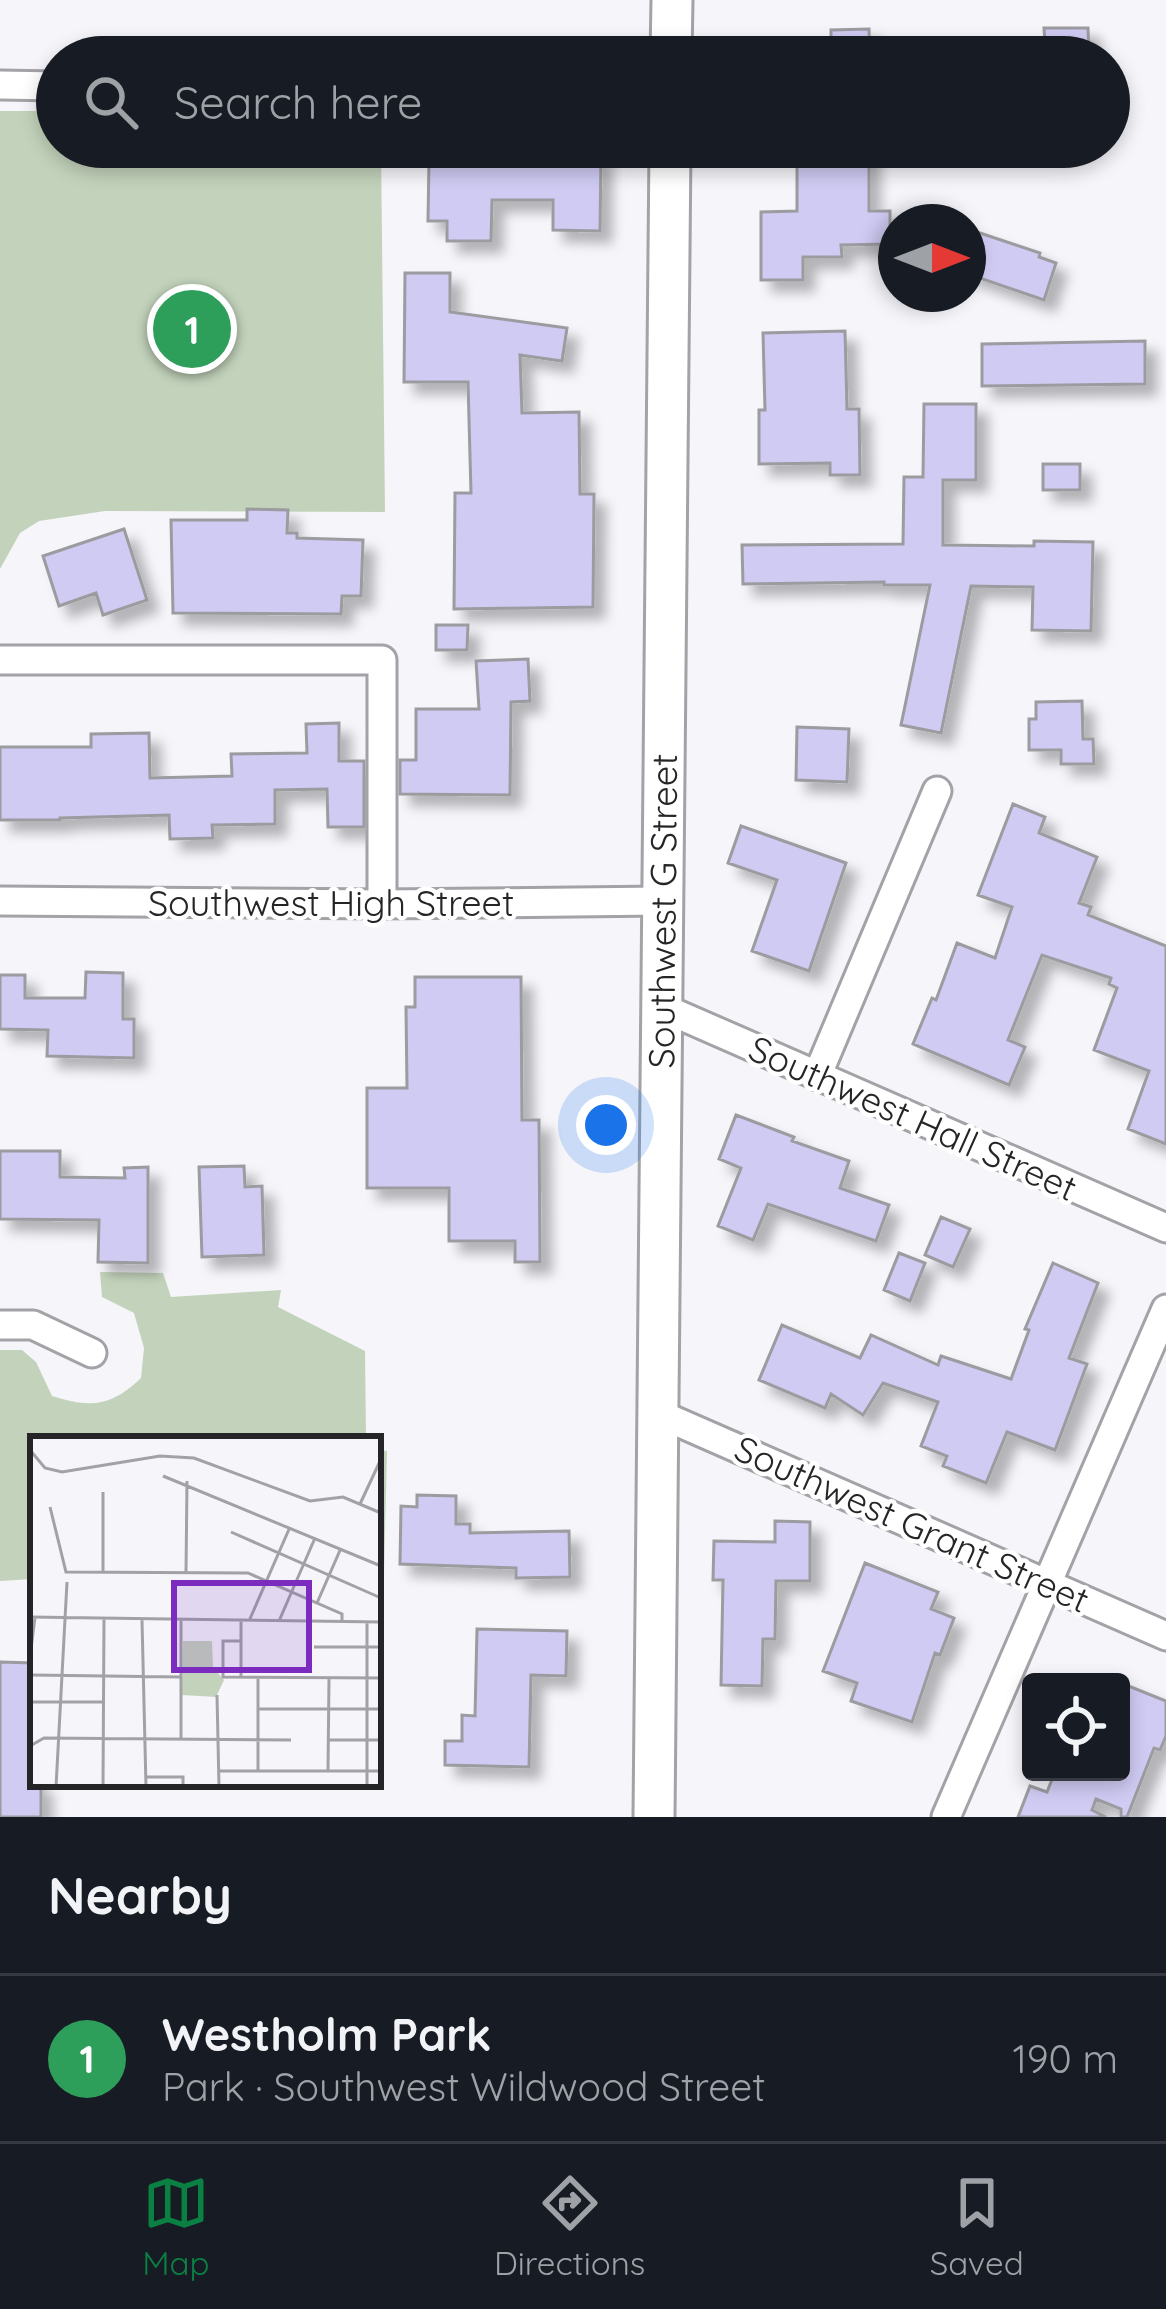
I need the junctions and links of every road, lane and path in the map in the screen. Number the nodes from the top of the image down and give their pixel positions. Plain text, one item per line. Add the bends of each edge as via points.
1 (672, 0) edge
2 (671, 36) edge
3 (0, 85) edge
4 (36, 86) edge
5 (670, 168) edge
6 (0, 660) edge
7 (938, 791) dead end
8 (662, 901) junction
9 (0, 902) edge
10 (382, 904) junction
11 (661, 1007) junction
12 (817, 1076) junction
13 (1166, 1228) edge
14 (1166, 1309) edge
15 (0, 1325) edge
16 (92, 1353) dead end
17 (658, 1413) junction
18 (1046, 1584) junction
19 (1166, 1636) edge
20 (654, 1817) edge
21 (946, 1817) edge

1 - 2 main road
3 - 4 street
5 - 8 main road, Southwest G Street
6 - 10 street via 382,660
7 - 12 street
8 - 10 street, Southwest High Street
8 - 11 main road, Southwest G Street
9 - 10 street, Southwest High Street
11 - 12 street, Southwest Hall Street
11 - 17 main road, Southwest G Street
12 - 13 street, Southwest Hall Street
14 - 18 street
15 - 16 street via 33,1325
17 - 18 street, Southwest Grant Street
17 - 20 main road, Southwest G Street
18 - 19 street, Southwest Grant Street
18 - 21 street

